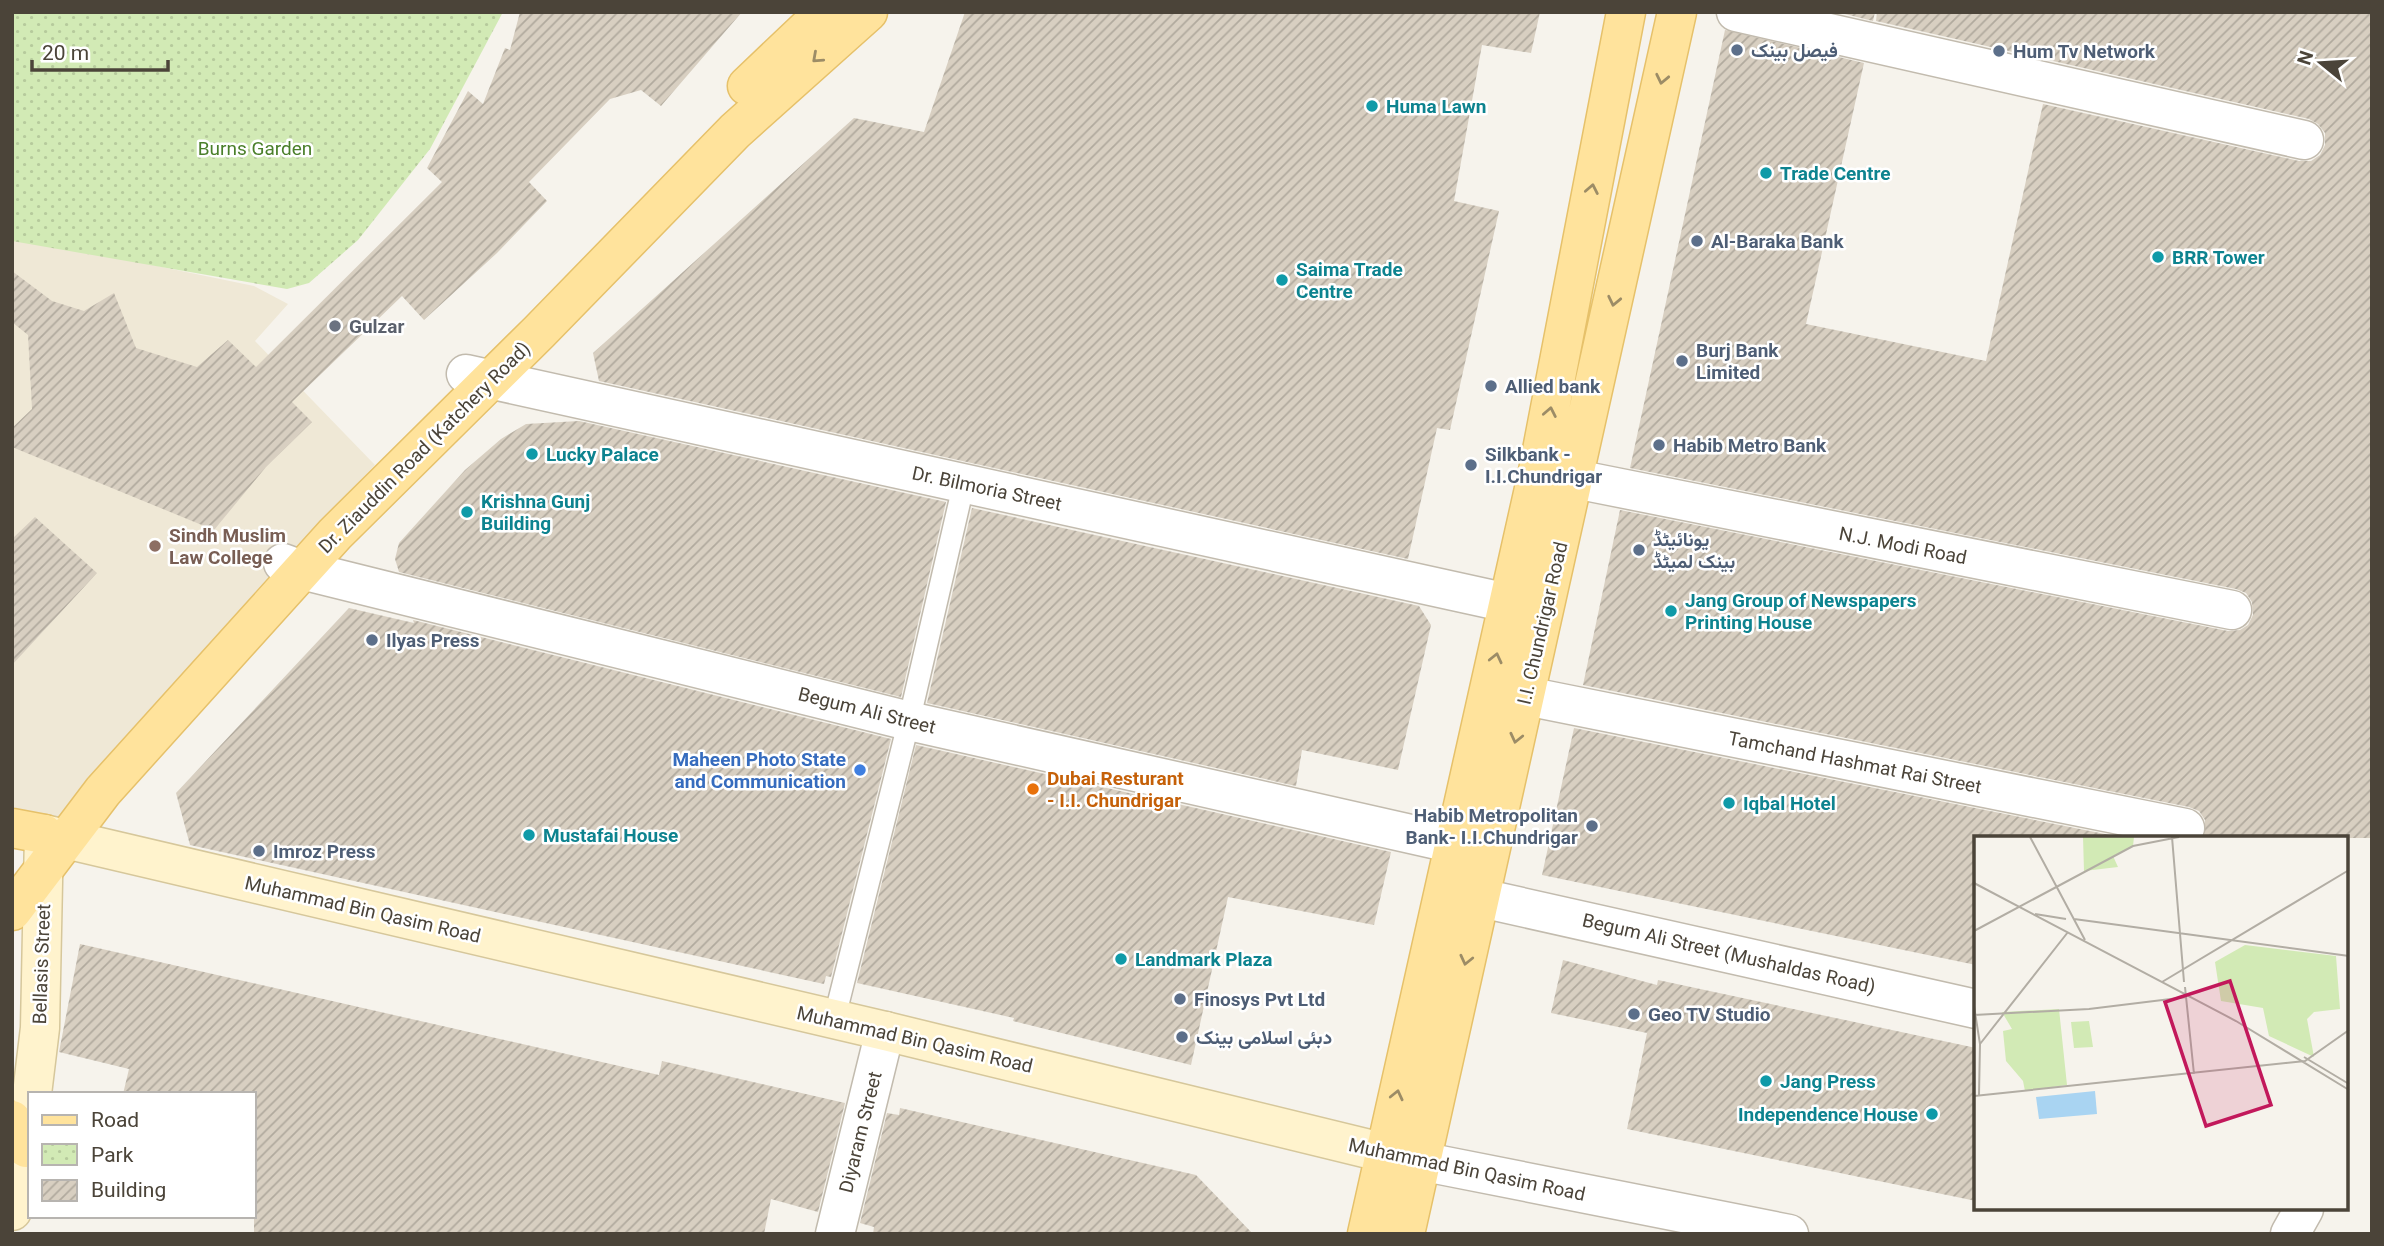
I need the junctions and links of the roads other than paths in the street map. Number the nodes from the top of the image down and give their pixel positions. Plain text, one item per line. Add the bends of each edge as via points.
1 (825, 12) edge
2 (868, 12) edge
3 (1626, 12) edge
4 (1677, 12) edge
5 (1735, 12) edge
6 (2304, 140) dead end
7 (478, 377) junction
8 (1575, 480) junction
9 (964, 483) junction
10 (293, 567) junction
11 (1508, 603) junction
12 (2232, 610) dead end
13 (1526, 696) junction
14 (909, 721) junction
15 (2185, 828) dead end
16 (1455, 844) junction
17 (36, 848) edge
18 (1481, 898) junction
19 (12, 911) edge
20 (1974, 1009) edge
21 (834, 1020) junction
22 (885, 1031) junction
23 (32, 1092) edge
24 (23, 1128) edge
25 (1402, 1157) junction
26 (12, 1211) edge
27 (2303, 1211) edge
28 (835, 1234) edge
29 (1367, 1234) edge
30 (1405, 1234) edge
31 (1789, 1234) edge
32 (2290, 1234) edge

1 - 7 main road, Dr. Ziauddin Road (Katchery Road) via 723,108
2 -> 7 main road, Dr. Ziauddin Road (Katchery Road) via 735,131
11 -> 3 main road, I.I. Chundrigar Road via 1538,471
4 -> 8 main road, I.I. Chundrigar Road
5 - 6 street
7 - 9 street, Dr. Bilmoria Street
7 - 10 main road, Dr. Ziauddin Road (Katchery Road)
8 - 12 street, N.J. Modi Road
8 - 13 main road, I.I. Chundrigar Road
9 - 11 street, Dr. Bilmoria Street
9 - 14 lane
10 - 14 street, Begum Ali Street
10 - 17 main road, Dr. Ziauddin Road (Katchery Road)
16 -> 11 main road, I.I. Chundrigar Road
13 - 15 street, Tamchand Hashmat Rai Street
13 -> 18 main road, I.I. Chundrigar Road
14 - 16 street, Begum Ali Street
14 - 21 lane
25 -> 16 main road, I.I. Chundrigar Road
17 - 19 main road, Dr. Ziauddin Road (Katchery Road)
17 - 21 main road, Muhammad Bin Qasim Road
17 - 23 main road, Bellasis Street via 40,1028
18 - 20 street, Begum Ali Street (Mushaldas Road)
18 -> 25 main road, I.I. Chundrigar Road
21 - 22 main road, Muhammad Bin Qasim Road
22 - 25 main road, Muhammad Bin Qasim Road
22 - 28 street, Diyaram Street
24 - 26 main road
25 - 29 main road, I.I. Chundrigar Road
25 - 30 main road, I.I. Chundrigar Road
25 - 31 street, Muhammad Bin Qasim Road
27 - 32 street

